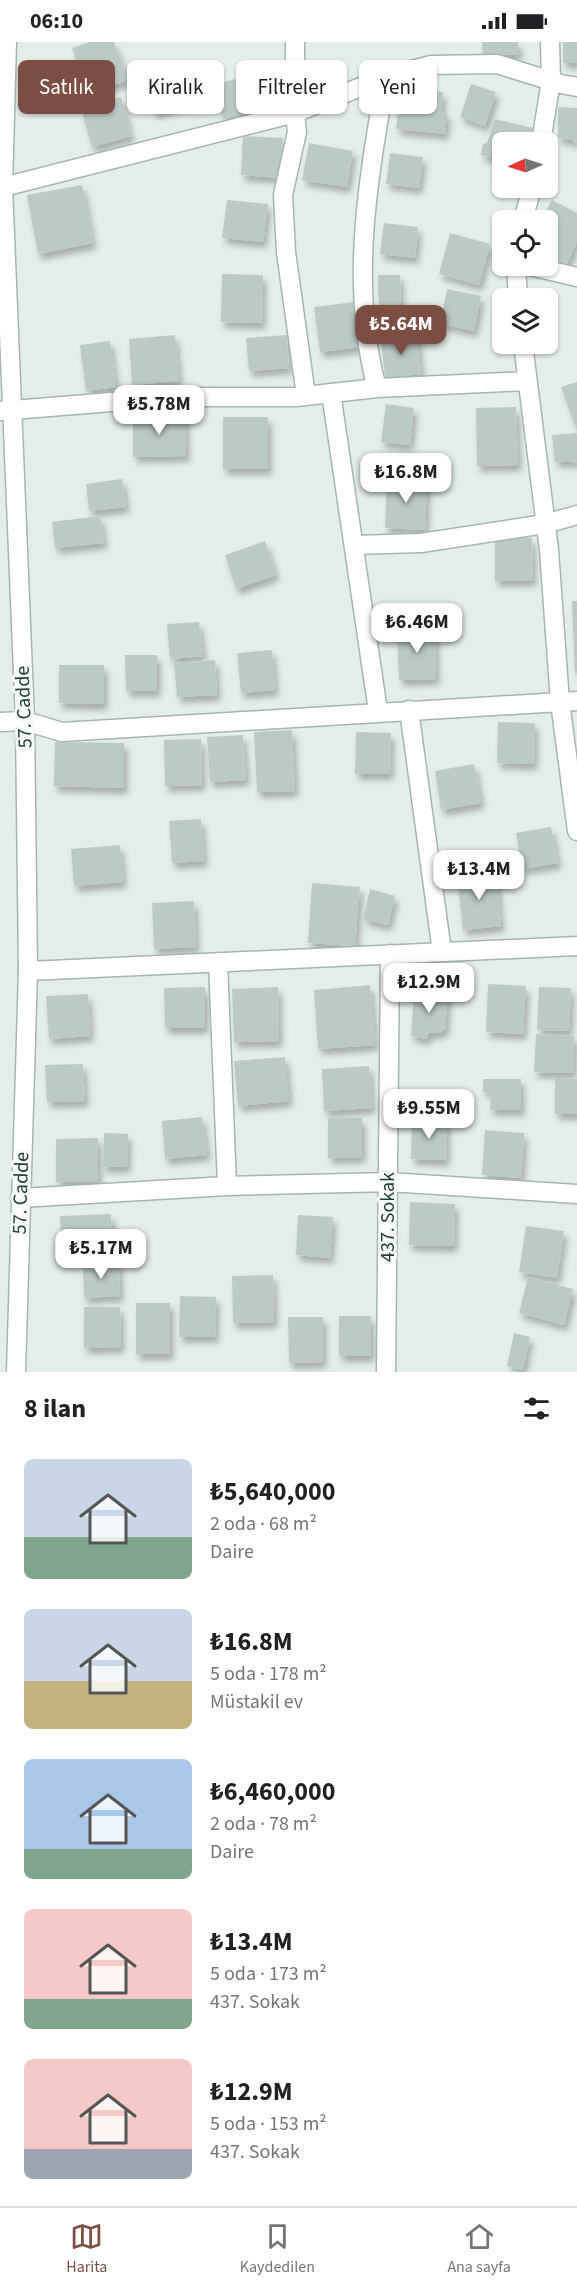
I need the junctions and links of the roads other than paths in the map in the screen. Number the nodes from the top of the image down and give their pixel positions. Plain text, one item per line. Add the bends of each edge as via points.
1 (7, 42) edge
2 (295, 42) edge
3 (550, 42) edge
4 (295, 60) edge
5 (437, 64) edge
6 (550, 81) junction
7 (577, 87) edge
8 (291, 114) edge
9 (295, 114) edge
10 (379, 114) edge
11 (542, 132) edge
12 (3, 187) junction
13 (558, 273) edge
14 (577, 278) edge
15 (524, 354) edge
16 (527, 381) junction
17 (377, 388) junction
18 (331, 393) junction
19 (306, 396) junction
20 (6, 410) edge
21 (577, 515) edge
22 (545, 524) junction
23 (354, 545) junction
24 (569, 701) edge
25 (409, 710) junction
26 (378, 711) junction
27 (25, 721) junction
28 (0, 722) edge
29 (577, 831) edge
30 (577, 946) edge
31 (442, 952) junction
32 (390, 954) junction
33 (218, 962) junction
34 (28, 971) junction
35 (389, 1182) junction
36 (227, 1186) junction
37 (577, 1194) edge
38 (20, 1198) junction
39 (16, 1372) edge
40 (22, 1372) edge
41 (386, 1372) edge

1 - 12 street, 57. Cadde
2 - 4 street
3 - 6 street
5 - 6 street via 496,64
6 - 7 street
6 - 11 street
8 - 12 street
9 - 19 street via 297,132 283,195 286,252
10 - 17 street via 370,167 362,266 368,355
12 - 20 street, 57. Cadde
13 - 14 street
15 - 16 street
16 - 17 street
16 - 22 street
17 - 18 street
18 - 19 street
18 - 23 street
19 - 20 street via 173,397
20 - 27 street, 57. Cadde
21 - 22 street
22 - 23 street via 420,543
22 - 24 street
23 - 26 street
24 - 25 street
24 - 29 street
25 - 26 street
25 - 31 street
26 - 27 street via 62,732
27 - 28 street
27 - 34 street, 57. Cadde
30 - 31 street
31 - 32 street
32 - 33 street
32 - 35 street, 437. Sokak
33 - 34 street
33 - 36 street
34 - 38 street, 57. Cadde
35 - 36 street
35 - 37 street
35 - 41 street, 437. Sokak
36 - 38 street
38 - 39 street, 57. Cadde
39 - 40 street

